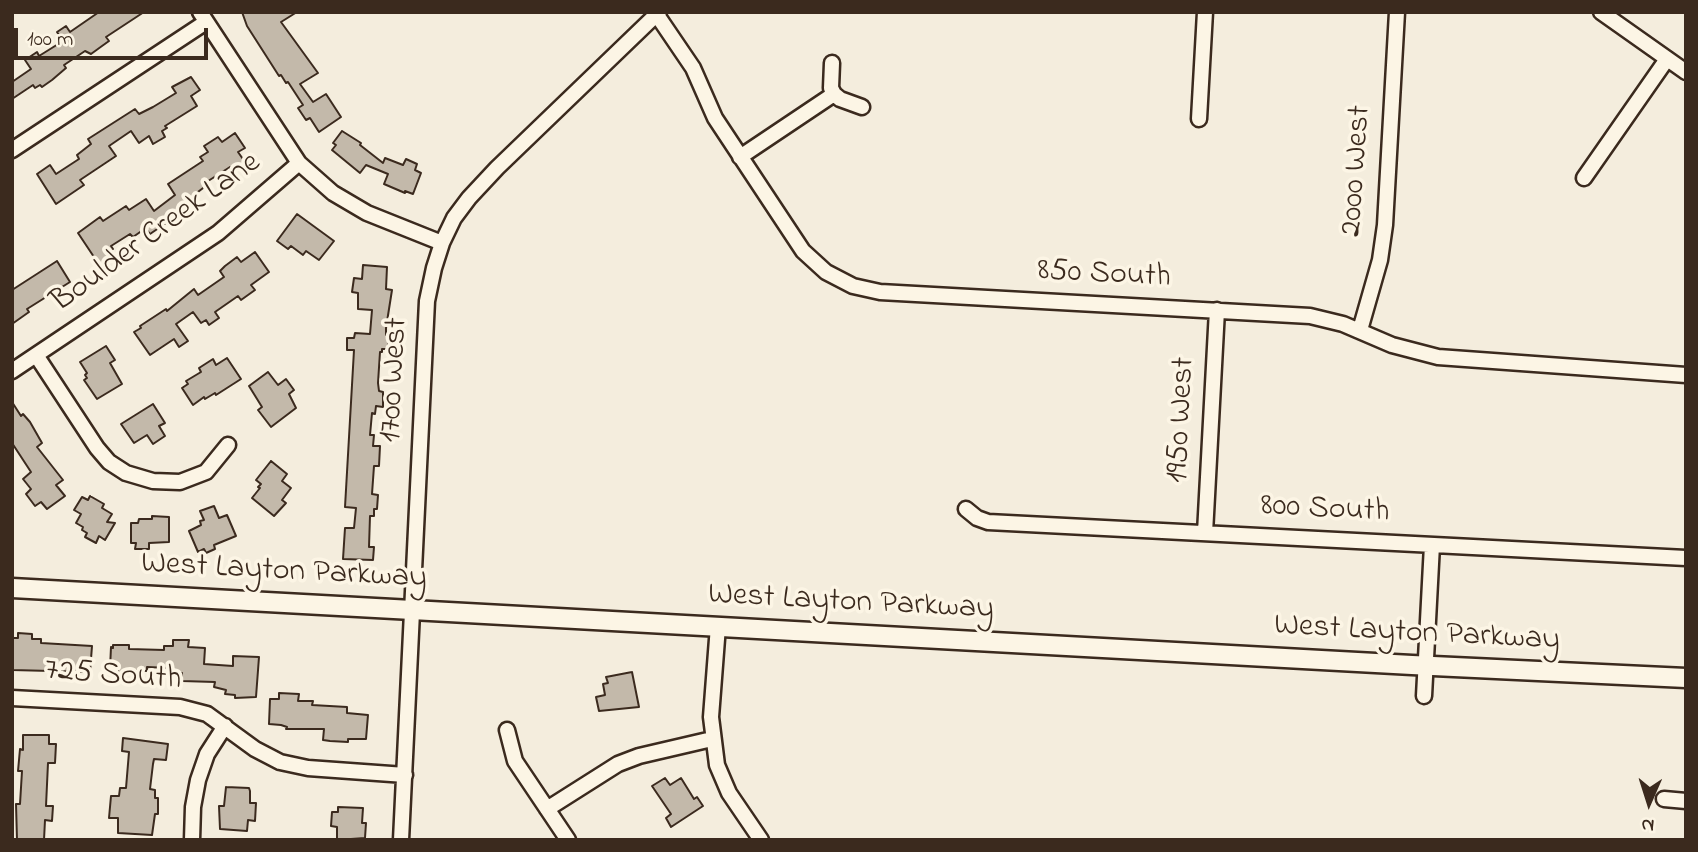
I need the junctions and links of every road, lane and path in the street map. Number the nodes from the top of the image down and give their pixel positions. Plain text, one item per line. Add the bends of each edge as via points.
1 (1205, 12) edge
2 (1397, 12) edge
3 (1601, 12) edge
4 (658, 13) edge
5 (203, 17) edge
6 (1667, 59) junction
7 (832, 63) dead end
8 (1686, 72) edge
9 (834, 94) junction
10 (862, 107) dead end
11 (1199, 119) dead end
12 (12, 150) edge
13 (740, 157) junction
14 (299, 163) junction
15 (1584, 178) dead end
16 (442, 243) junction
17 (1216, 310) junction
18 (1360, 330) junction
19 (36, 355) junction
20 (12, 371) edge
21 (1686, 375) edge
22 (228, 445) dead end
23 (966, 509) dead end
24 (1205, 533) junction
25 (1432, 545) junction
26 (1686, 558) edge
27 (12, 588) edge
28 (413, 610) junction
29 (718, 626) junction
30 (1425, 666) junction
31 (1686, 678) edge
32 (1424, 696) dead end
33 (12, 698) edge
34 (225, 726) junction
35 (507, 730) dead end
36 (712, 739) junction
37 (405, 775) junction
38 (1664, 799) dead end
39 (1686, 801) edge
40 (547, 809) junction
41 (192, 840) edge
42 (401, 840) edge
43 (568, 840) edge
44 (761, 840) edge

1 - 11 street
2 - 18 street, 2000 West via 1380,260
3 - 6 street
4 - 13 street, 850 South
4 - 16 street, 1700 West via 497,168 454,218
5 - 12 street
5 - 14 street
6 - 8 street
6 - 15 street
7 - 9 street
9 - 10 street
9 - 13 street
13 - 17 street, 850 South via 803,251 826,272 853,286 880,292
14 - 16 street via 332,193 367,213
14 - 19 street, Boulder Creek Lane via 218,233
16 - 28 street, 1700 West via 427,301
17 - 18 street, 850 South via 1310,316
17 - 24 street, 1950 West
18 - 21 street, 850 South via 1438,358
19 - 20 street, Boulder Creek Lane
19 - 22 street via 97,448 126,473 180,482 206,472
23 - 24 street, 800 South via 988,522
24 - 25 street, 800 South
25 - 26 street, 800 South
25 - 30 street
27 - 28 main road, West Layton Parkway
28 - 29 main road, West Layton Parkway
28 - 37 street, 1700 West
29 - 30 main road, West Layton Parkway
29 - 36 street
30 - 31 main road, West Layton Parkway
30 - 32 street
33 - 34 street, 725 South via 180,706 207,714
34 - 37 street, 725 South via 279,762
34 - 41 street via 207,754 198,780
35 - 40 street via 515,761
36 - 40 street via 618,764
36 - 44 street via 729,793
37 - 42 street, 1700 West
38 - 39 street
40 - 43 street

